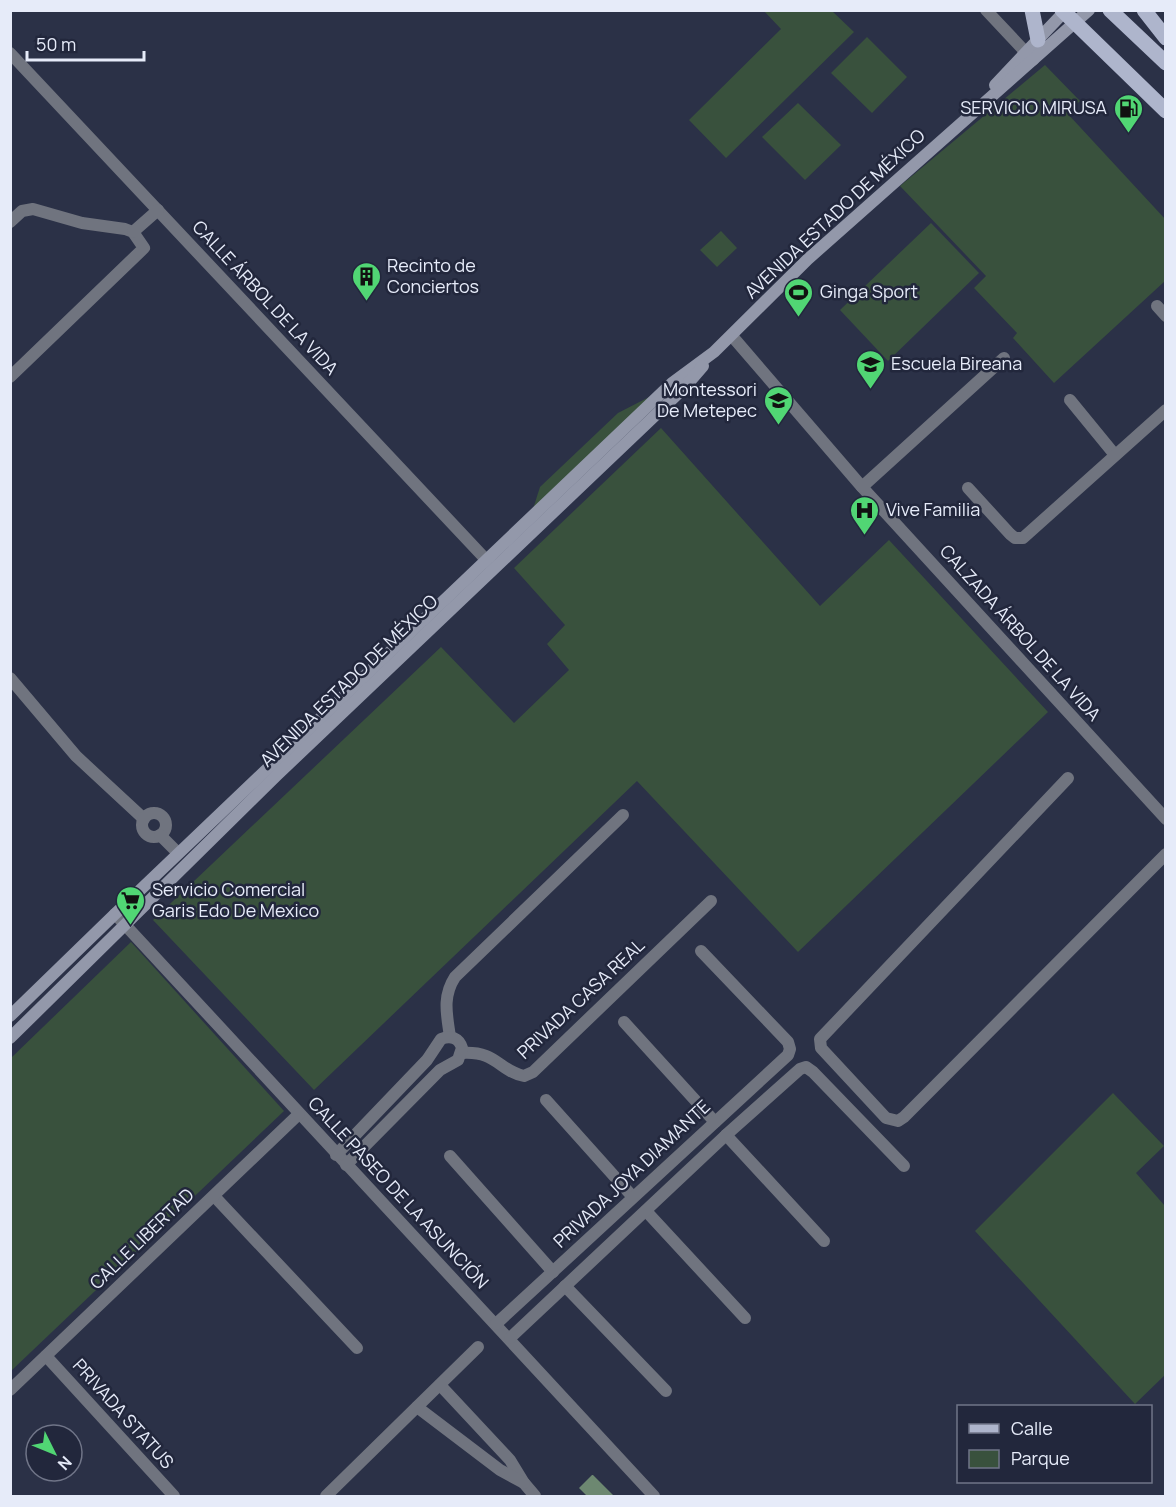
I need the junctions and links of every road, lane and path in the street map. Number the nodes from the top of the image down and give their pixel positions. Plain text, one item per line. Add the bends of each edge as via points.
1 (986, 10) edge
2 (1032, 10) edge
3 (1089, 10) edge
4 (1110, 10) edge
5 (1144, 10) edge
6 (1064, 11) edge
7 (1076, 23) junction
8 (1166, 38) edge
9 (1038, 40) junction
10 (10, 53) edge
11 (1029, 56) junction
12 (1166, 63) edge
13 (1166, 111) edge
14 (158, 210) junction
15 (10, 222) edge
16 (133, 232) junction
17 (732, 336) junction
18 (1004, 358) dead end
19 (10, 377) edge
20 (1070, 400) dead end
21 (1166, 410) edge
22 (1115, 454) junction
23 (862, 487) junction
24 (968, 488) dead end
25 (490, 564) junction
26 (10, 678) edge
27 (1068, 778) dead end
28 (623, 815) dead end
29 (144, 819) junction
30 (1166, 819) edge
31 (160, 835) junction
32 (178, 853) junction
33 (1166, 854) edge
34 (711, 901) dead end
35 (115, 914) junction
36 (125, 925) junction
37 (701, 951) dead end
38 (10, 1016) edge
39 (624, 1022) dead end
40 (450, 1037) junction
41 (10, 1038) edge
42 (462, 1053) junction
43 (546, 1100) dead end
44 (299, 1114) junction
45 (715, 1122) junction
46 (726, 1135) junction
47 (336, 1155) junction
48 (450, 1156) dead end
49 (346, 1165) junction
50 (904, 1166) dead end
51 (214, 1196) junction
52 (633, 1196) junction
53 (646, 1210) junction
54 (824, 1241) dead end
55 (553, 1272) junction
56 (565, 1286) junction
57 (745, 1318) dead end
58 (496, 1324) junction
59 (510, 1338) junction
60 (478, 1347) dead end
61 (357, 1348) dead end
62 (46, 1356) junction
63 (440, 1385) junction
64 (10, 1390) edge
65 (666, 1391) dead end
66 (417, 1407) junction
67 (524, 1484) junction
68 (174, 1497) edge
69 (326, 1497) edge
70 (535, 1497) edge
71 (654, 1497) edge

1 - 11 street
2 - 9 main road
3 - 7 main road, AVENIDA ESTADO DE MÉXICO
4 - 12 main road
5 - 8 main road
6 - 7 main road
6 - 9 main road, AVENIDA ESTADO DE MÉXICO
7 - 11 main road, AVENIDA ESTADO DE MÉXICO
7 - 13 main road
9 - 11 main road, AVENIDA ESTADO DE MÉXICO
10 - 14 street, CALLE ÁRBOL DE LA VIDA
11 - 17 main road, AVENIDA ESTADO DE MÉXICO via 956,128 808,259
14 - 16 street
14 - 25 street, CALLE ÁRBOL DE LA VIDA
15 - 16 street via 22,211 33,209
16 - 19 street via 144,249
17 - 23 street, CALZADA ÁRBOL DE LA VIDA
17 - 25 main road, AVENIDA ESTADO DE MÉXICO via 672,383
18 - 23 street
20 - 22 street
21 - 22 street
22 - 24 street via 1023,538 1008,533
23 - 30 street, CALZADA ÁRBOL DE LA VIDA
25 - 32 main road, AVENIDA ESTADO DE MÉXICO
25 - 36 main road, AVENIDA ESTADO DE MÉXICO
26 - 29 street via 76,756
27 - 33 street via 820,1039 821,1048 886,1118 904,1118
28 - 40 street via 455,978 446,1000
29 - 31 street via 145,834
29 - 31 street via 153,813 163,817 166,827
31 - 32 street
32 - 35 main road, AVENIDA ESTADO DE MÉXICO
34 - 42 street, PRIVADA CASA REAL via 533,1072 515,1074 484,1054
35 - 36 street, CALLE PASEO DE LA ASUNCIÓN
35 - 38 main road, AVENIDA ESTADO DE MÉXICO
36 - 41 main road, AVENIDA ESTADO DE MÉXICO
36 - 44 street, CALLE PASEO DE LA ASUNCIÓN
37 - 45 street, PRIVADA JOYA DIAMANTE via 788,1042 790,1049 785,1060
39 - 45 street
40 - 42 street via 458,1041
40 - 47 street via 438,1042 427,1060
42 - 49 street via 458,1060 440,1070
43 - 52 street
44 - 47 street, CALLE PASEO DE LA ASUNCIÓN
44 - 51 street, CALLE LIBERTAD
45 - 52 street, PRIVADA JOYA DIAMANTE
46 - 50 street, PRIVADA JOYA DIAMANTE via 795,1072 806,1068
46 - 53 street, PRIVADA JOYA DIAMANTE
46 - 54 street
47 - 49 street, CALLE PASEO DE LA ASUNCIÓN
48 - 55 street
49 - 58 street, CALLE PASEO DE LA ASUNCIÓN
51 - 61 street
51 - 62 street, CALLE LIBERTAD
52 - 55 street, PRIVADA JOYA DIAMANTE
53 - 56 street, PRIVADA JOYA DIAMANTE
53 - 57 street
55 - 58 street, PRIVADA JOYA DIAMANTE
56 - 59 street, PRIVADA JOYA DIAMANTE
56 - 65 street
58 - 59 street, CALLE PASEO DE LA ASUNCIÓN
59 - 71 street, CALLE PASEO DE LA ASUNCIÓN
60 - 63 street
62 - 64 street, CALLE LIBERTAD
62 - 68 street, PRIVADA STATUS
63 - 66 street
63 - 67 street via 510,1460
66 - 67 street
66 - 69 street
67 - 70 street

